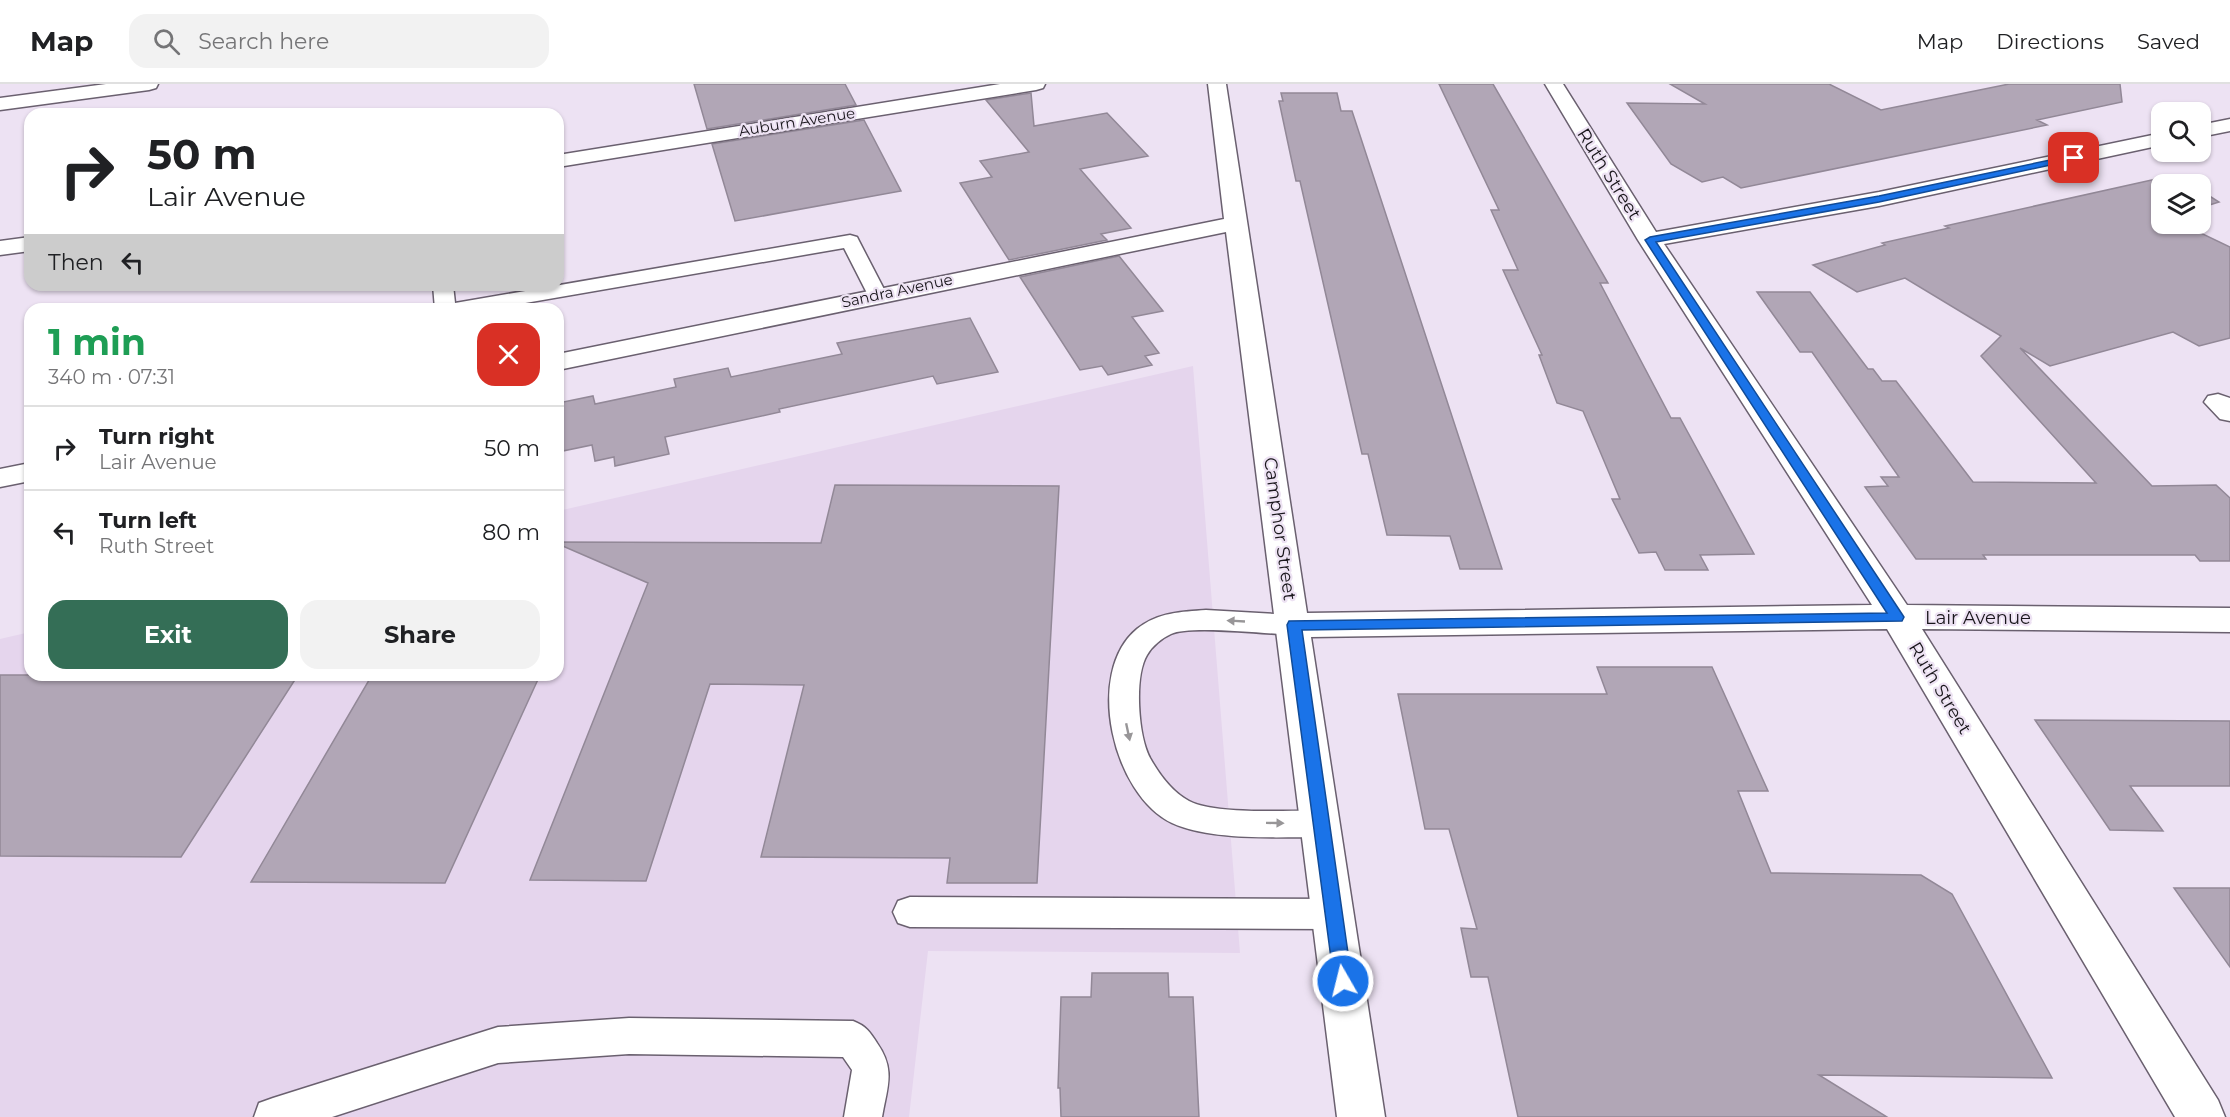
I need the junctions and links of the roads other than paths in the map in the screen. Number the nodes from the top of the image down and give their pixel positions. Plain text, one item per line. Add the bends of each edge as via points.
1 (149, 84) edge
2 (1036, 84) edge
3 (1217, 84) edge
4 (1554, 84) edge
5 (0, 104) edge
6 (2230, 124) edge
7 (2211, 128) edge
8 (2151, 141) edge
9 (564, 160) edge
10 (1236, 223) junction
11 (1650, 240) junction
12 (24, 245) edge
13 (0, 248) edge
14 (564, 290) edge
15 (560, 291) edge
16 (877, 295) junction
17 (491, 303) edge
18 (564, 361) edge
19 (24, 473) edge
20 (0, 478) edge
21 (1897, 617) junction
22 (2230, 620) edge
23 (1294, 625) junction
24 (1321, 824) junction
25 (910, 912) dead end
26 (1334, 914) junction
27 (273, 1117) edge
28 (863, 1117) edge
29 (1361, 1117) edge
30 (2201, 1117) edge

1 - 5 street
2 - 9 street, Auburn Avenue
3 - 10 street, Camphor Street
4 - 11 street, Ruth Street
6 - 7 street
8 - 11 street via 1879,199
10 - 16 street, Sandra Avenue
10 - 23 street, Camphor Street
11 - 21 street, Ruth Street
12 - 13 street
14 - 16 lane via 849,241
15 - 17 lane
16 - 18 street, Sandra Avenue
19 - 20 street
21 - 22 street, Lair Avenue
21 - 23 street, Lair Avenue
21 - 30 street, Ruth Street
23 - 24 street, Camphor Street
23 -> 24 lane via 1206,620 1167,623 1147,636 1133,652 1125,686 1125,719 1134,759 1157,794 1182,813 1230,823
24 - 26 street, Camphor Street
25 - 26 lane
26 - 29 street, Camphor Street
27 - 28 lane via 498,1044 629,1036 853,1039 871,1066

